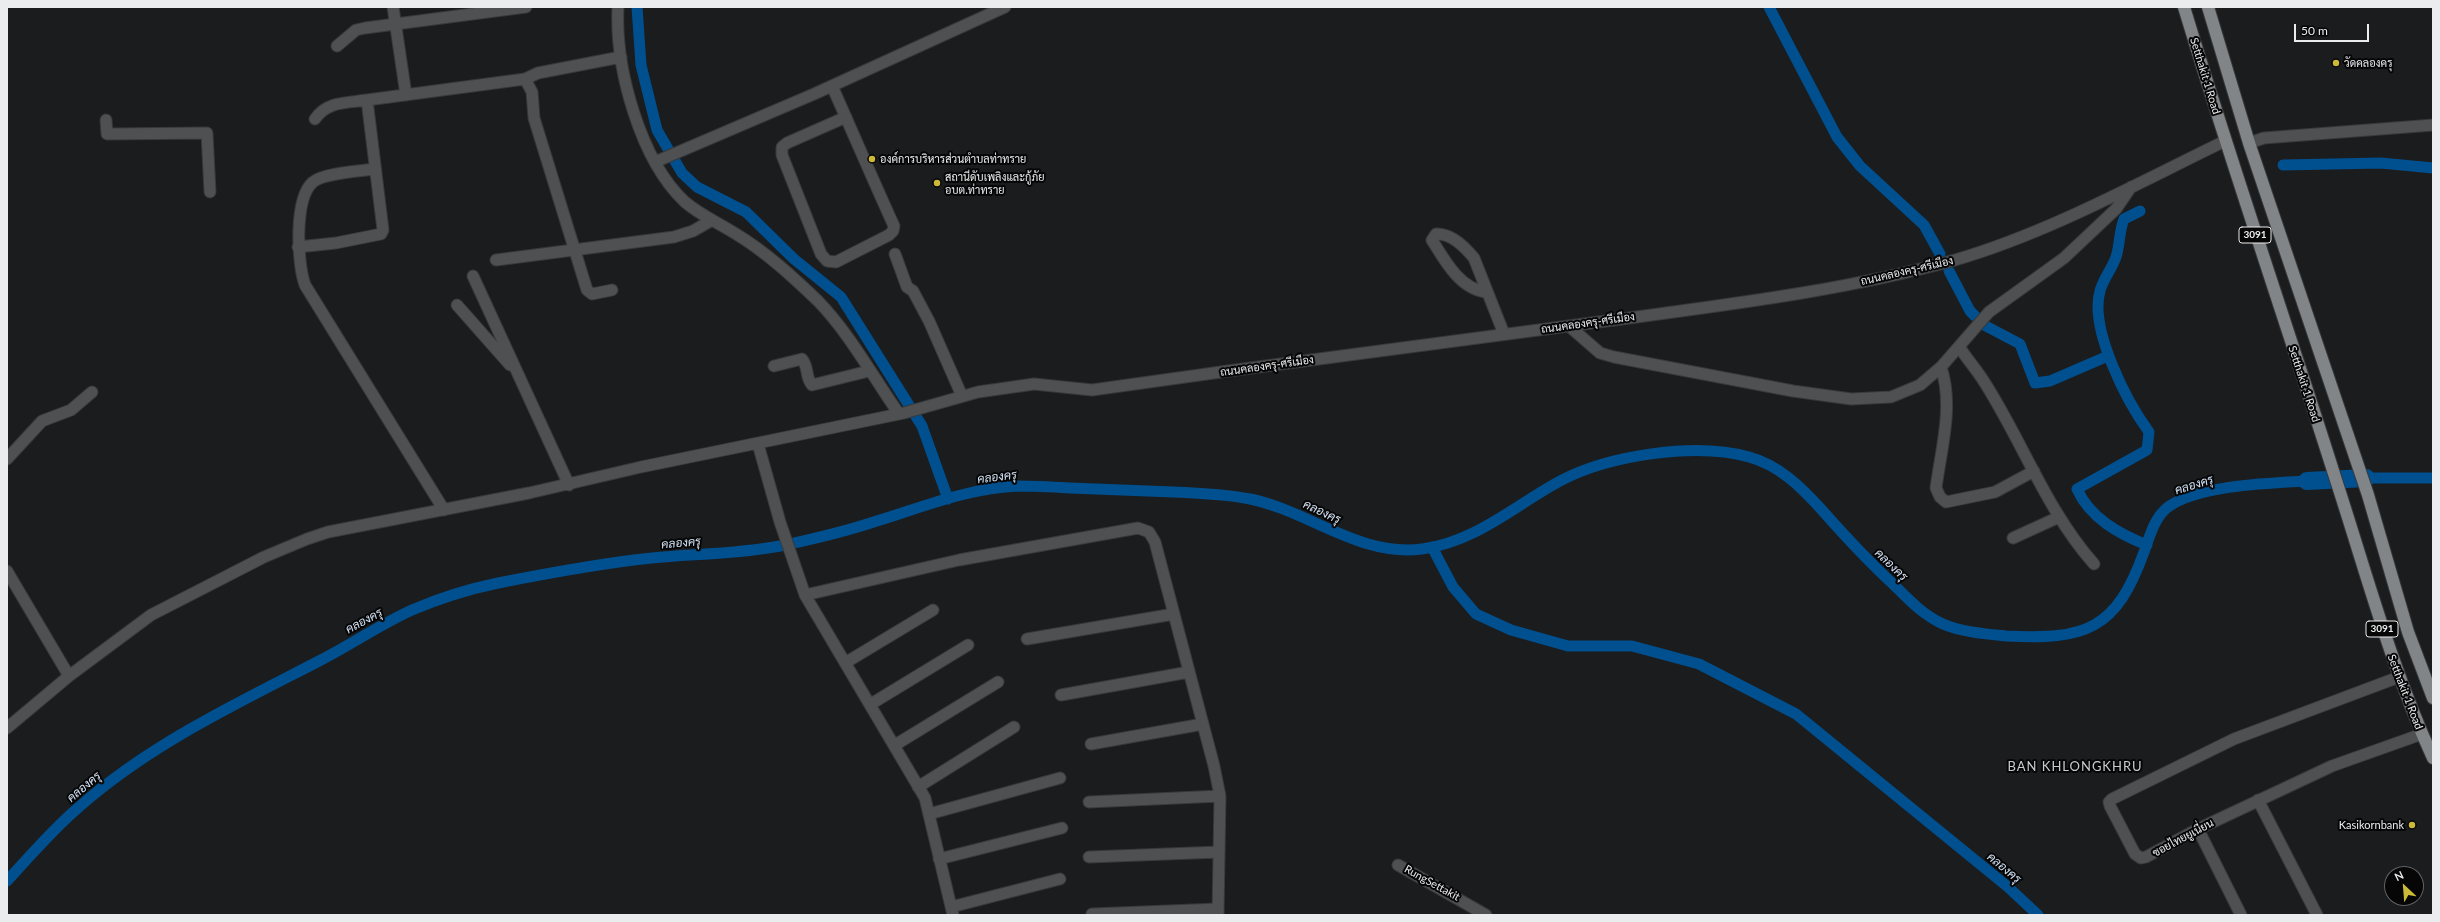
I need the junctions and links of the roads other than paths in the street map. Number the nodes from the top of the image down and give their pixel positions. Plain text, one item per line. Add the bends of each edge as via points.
1 (393, 7) edge
2 (526, 7) edge
3 (618, 7) edge
4 (1005, 7) edge
5 (2184, 7) edge
6 (2208, 7) edge
7 (395, 22) junction
8 (337, 46) dead end
9 (621, 57) junction
10 (524, 79) junction
11 (832, 86) junction
12 (406, 95) junction
13 (367, 100) junction
14 (846, 117) junction
15 (315, 119) dead end
16 (106, 120) dead end
17 (2433, 125) edge
18 (2225, 141) junction
19 (2249, 143) junction
20 (658, 161) junction
21 (375, 169) junction
22 (2132, 186) junction
23 (210, 192) dead end
24 (712, 220) junction
25 (298, 247) junction
26 (575, 249) junction
27 (895, 254) dead end
28 (496, 260) dead end
29 (473, 276) dead end
30 (612, 290) dead end
31 (1486, 292) junction
32 (457, 305) dead end
33 (1569, 326) junction
34 (1504, 334) junction
35 (1960, 348) junction
36 (774, 366) dead end
37 (1942, 367) junction
38 (516, 371) junction
39 (869, 371) junction
40 (92, 392) dead end
41 (962, 396) junction
42 (901, 414) junction
43 (758, 444) junction
44 (7, 459) edge
45 (2034, 471) junction
46 (569, 485) junction
47 (444, 510) junction
48 (2059, 517) junction
49 (2012, 538) dead end
50 (2094, 564) dead end
51 (7, 571) edge
52 (805, 595) junction
53 (933, 610) dead end
54 (1174, 614) junction
55 (1027, 639) dead end
56 (968, 645) dead end
57 (845, 663) junction
58 (1189, 672) junction
59 (69, 676) junction
60 (2399, 677) junction
61 (998, 682) dead end
62 (1061, 695) dead end
63 (2433, 698) edge
64 (871, 704) junction
65 (1203, 724) junction
66 (1014, 727) dead end
67 (7, 728) edge
68 (2422, 734) junction
69 (1091, 744) dead end
70 (895, 745) junction
71 (2433, 758) edge
72 (1060, 778) dead end
73 (918, 787) junction
74 (1220, 796) junction
75 (2258, 800) junction
76 (1089, 802) dead end
77 (929, 814) junction
78 (1062, 828) dead end
79 (2198, 829) junction
80 (1219, 852) junction
81 (1089, 857) dead end
82 (939, 859) junction
83 (1398, 865) dead end
84 (1060, 880) dead end
85 (952, 911) edge
86 (1218, 912) edge
87 (1092, 914) edge
88 (1486, 915) edge
89 (2241, 915) edge
90 (2317, 915) edge

1 - 7 street
2 - 7 street
3 - 9 street
4 - 11 street
5 - 18 main road, Setthakit 1 Road / 3091
6 - 19 main road, Setthakit 1 Road / 3091
7 - 8 street via 356,30
7 - 12 street
9 - 10 street via 538,73
9 - 20 street via 640,134
10 - 12 street
10 - 26 street via 532,92 534,118
11 - 14 street
11 - 20 street
12 - 13 street
13 - 15 street via 332,105 324,108
13 - 21 street
14 - 14 street via 894,226 889,236 836,262 827,261 821,254 782,155 782,147
16 - 23 street via 107,134 207,133
17 - 19 street via 2264,138
18 - 22 street, ถนนคลองครุ-ศรีเมือง
18 - 60 main road, Setthakit 1 Road / 3091 via 2341,497 2384,638
19 - 63 main road, Setthakit 1 Road / 3091 via 2366,490 2408,632
20 - 24 street via 673,189 686,203
21 - 25 street via 325,177 314,181 307,188 302,200
21 - 25 street via 383,223 381,234 343,242
22 - 33 street, ถนนคลองครุ-ศรีเมือง via 2061,220 1984,250 1930,266 1764,299
22 - 35 street via 2116,209 2089,236 2064,258 1989,312
24 - 26 street via 693,231 674,237
24 - 39 street via 770,258 818,302 849,340
25 - 47 street via 300,269 305,285
26 - 28 street
26 - 30 street via 589,292
27 - 41 street via 907,287 913,292 929,321
29 - 38 street
31 - 31 street via 1477,291 1460,280 1432,240 1436,234 1443,234 1465,248 1474,258
31 - 34 street
32 - 38 street
33 - 34 street, ถนนคลองครุ-ศรีเมือง
33 - 37 street via 1600,353 1614,357 1793,391 1851,399 1891,397 1920,385
34 - 41 street, ถนนคลองครุ-ศรีเมือง via 1092,390 1034,384
35 - 37 street
35 - 45 street via 1983,379
36 - 39 street via 802,359 808,381 812,385
37 - 45 street via 1948,406 1936,488 1940,497 1946,502 1995,492
38 - 46 street
39 - 42 street
40 - 44 street via 71,410 42,421
41 - 42 street, ถนนคลองครุ-ศรีเมือง
42 - 43 street, ถนนคลองครุ-ศรีเมือง
43 - 46 street, ถนนคลองครุ-ศรีเมือง
43 - 52 street via 794,567
45 - 48 street
46 - 47 street, ถนนคลองครุ-ศรีเมือง
47 - 59 street, ถนนคลองครุ-ศรีเมือง via 328,532 307,538 264,557 151,615
48 - 49 street
48 - 50 street via 2077,545
51 - 59 street
52 - 54 street via 959,560 1138,528 1149,532 1155,542
52 - 57 street
53 - 57 street
54 - 55 street
54 - 58 street
56 - 64 street
57 - 64 street
58 - 62 street
58 - 65 street
59 - 67 street, ถนนคลองครุ-ศรีเมือง
60 - 68 main road, Setthakit 1 Road / 3091
60 - 79 street, ซอยไทยยูเนี่ยน via 2234,739 2109,802 2135,854 2141,858
61 - 70 street
64 - 70 street
65 - 69 street
65 - 74 street
66 - 73 street
68 - 71 main road, Setthakit 1 Road / 3091
68 - 75 street, ซอยไทยยูเนี่ยน via 2332,766
70 - 73 street
72 - 77 street
73 - 77 street via 925,798
74 - 76 street
74 - 80 street
75 - 79 street, ซอยไทยยูเนี่ยน
75 - 90 street
77 - 82 street
78 - 82 street
79 - 89 street
80 - 81 street
80 - 86 street
82 - 85 street
83 - 88 street, RungSettakit
84 - 85 street
86 - 87 street

